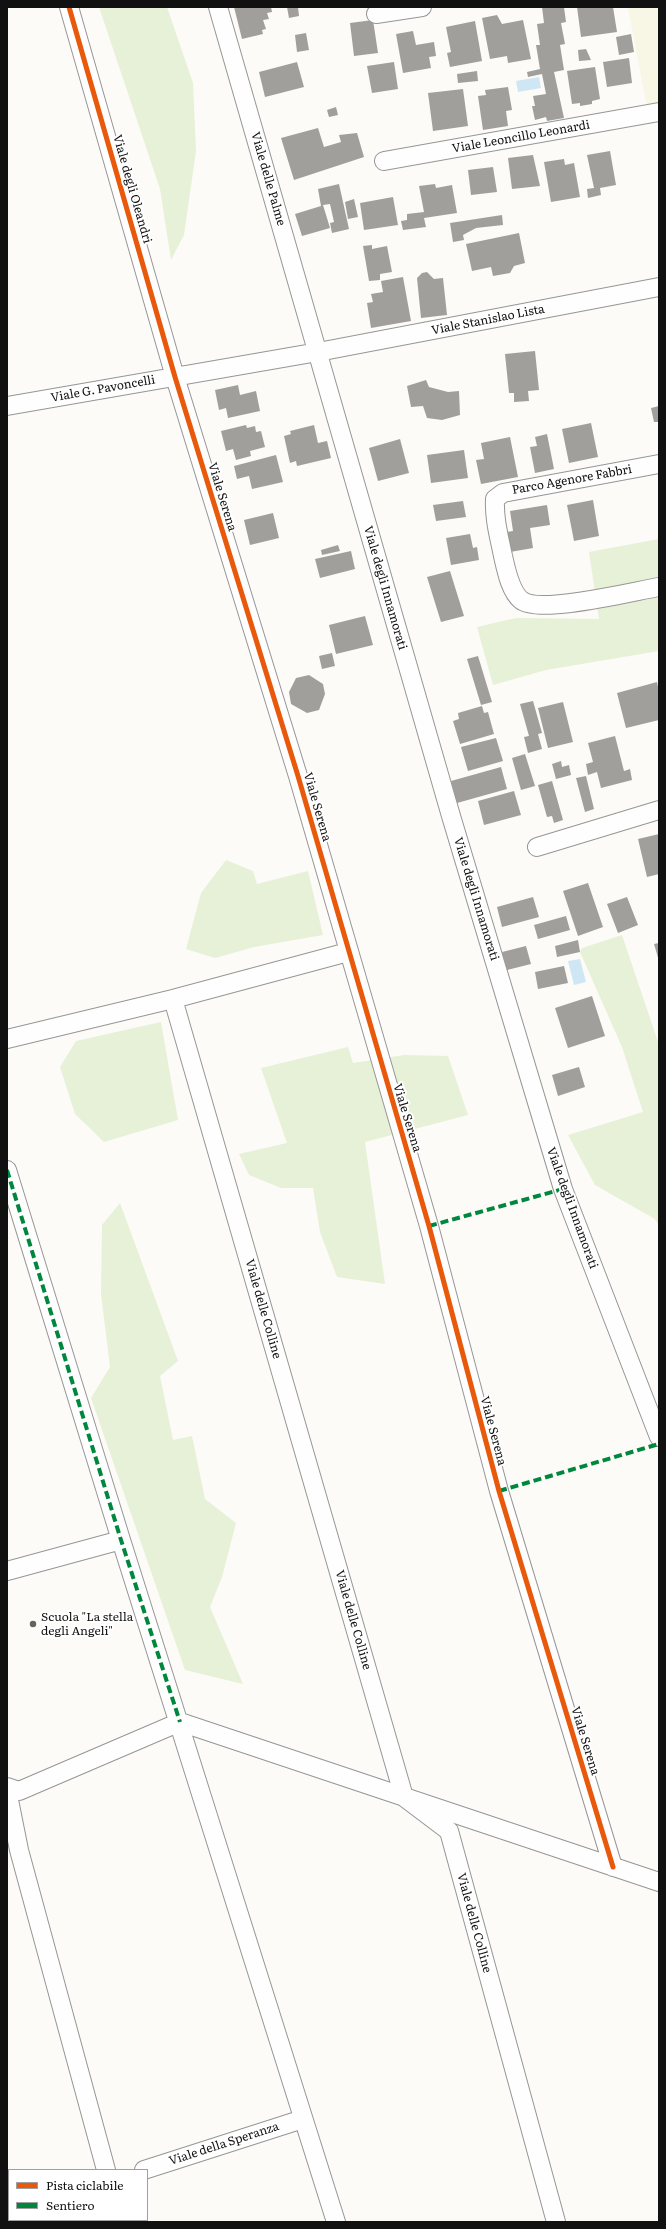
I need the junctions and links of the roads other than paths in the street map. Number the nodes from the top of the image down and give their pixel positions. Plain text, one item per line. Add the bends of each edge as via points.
1 (69, 7) edge
2 (218, 7) edge
3 (422, 7) edge
4 (376, 14) dead end
5 (659, 112) edge
6 (384, 161) dead end
7 (659, 287) edge
8 (318, 352) junction
9 (175, 377) junction
10 (7, 406) edge
11 (659, 464) edge
12 (659, 587) edge
13 (659, 810) edge
14 (537, 847) dead end
15 (348, 952) junction
16 (173, 1000) junction
17 (7, 1039) edge
18 (7, 1170) edge
19 (659, 1437) edge
20 (121, 1540) junction
21 (7, 1571) edge
22 (180, 1722) junction
23 (7, 1787) edge
24 (7, 1790) edge
25 (404, 1797) junction
26 (612, 1867) junction
27 (659, 1882) edge
28 (304, 2119) junction
29 (106, 2169) edge
30 (147, 2169) edge
31 (336, 2222) edge
32 (556, 2222) edge

1 - 9 street, Viale degli Oleandri
2 - 8 street, Viale delle Palme
3 - 4 street
5 - 6 street, Viale Leoncillo Leonardi
7 - 8 street, Viale Stanislao Lista
8 - 9 street, Viale G. Pavoncelli
8 - 19 street, Viale degli Innamorati via 451,816 563,1189
9 - 10 street, Viale G. Pavoncelli
9 - 15 street, Viale Serena via 298,776
11 - 12 street, Parco Agenore Fabbri via 503,493 495,499 494,516 506,569 521,600 529,605 576,602
13 - 14 street
15 - 16 street
15 - 26 street, Viale Serena via 429,1226 499,1491
16 - 17 street
16 - 25 street, Viale delle Colline
18 - 20 street
20 - 21 street
20 - 22 street
22 - 23 street via 19,1791
22 - 25 street
22 - 28 street
24 - 29 street via 19,1850
25 - 26 street
25 - 32 street, Viale delle Colline via 449,1831
26 - 27 street
28 - 30 street, Viale della Speranza
28 - 31 street

